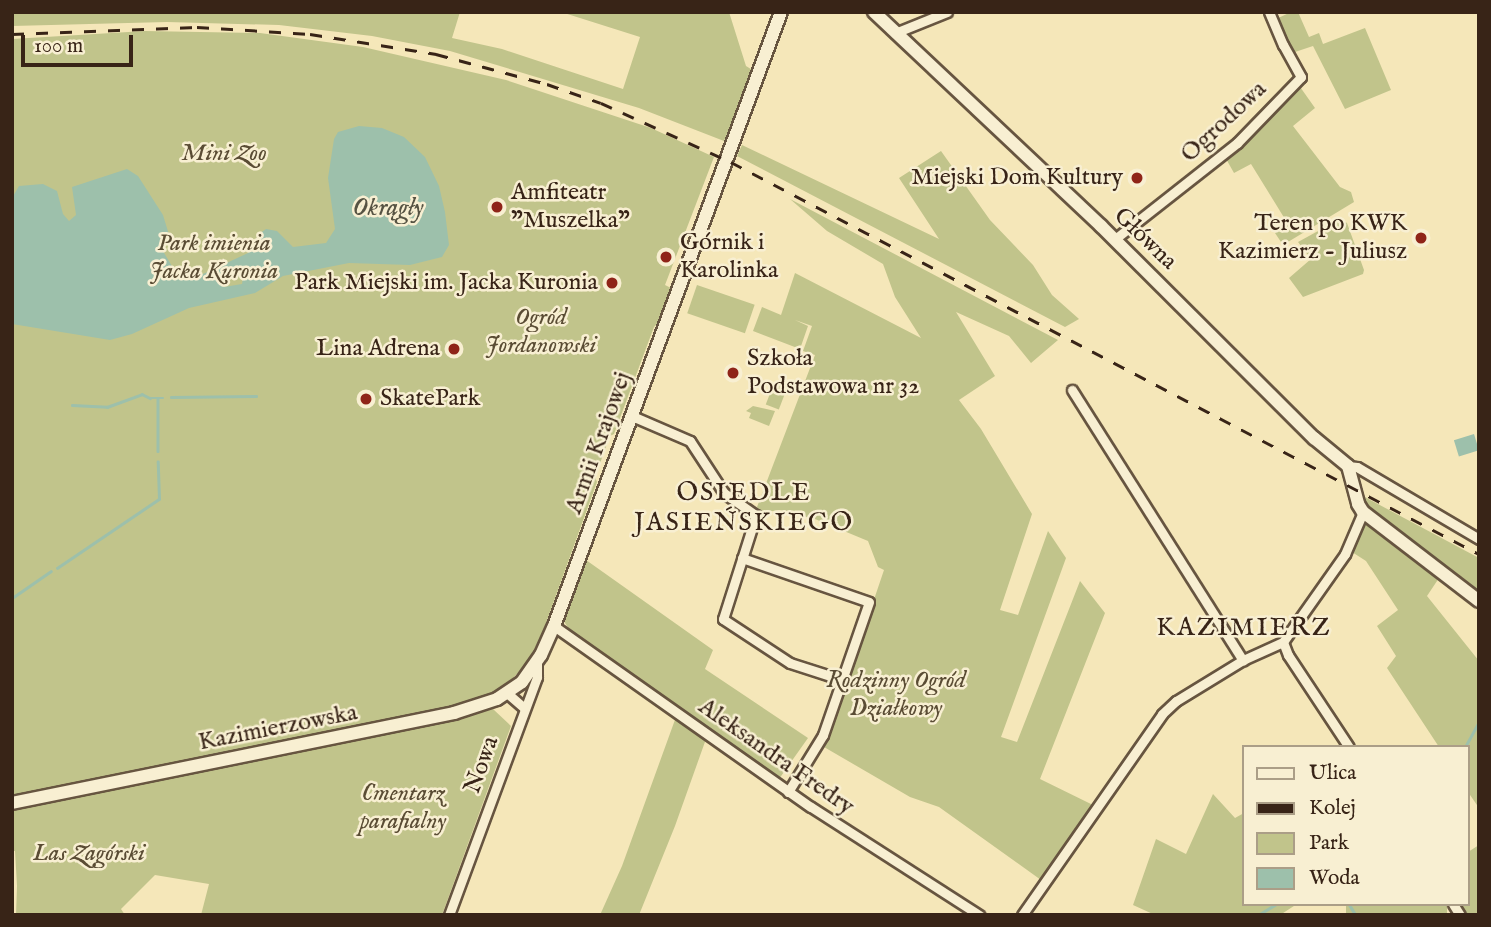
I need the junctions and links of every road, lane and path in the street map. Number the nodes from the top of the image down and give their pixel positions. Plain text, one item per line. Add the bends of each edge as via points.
1 (780, 12) edge
2 (874, 12) edge
3 (947, 12) edge
4 (1269, 12) edge
5 (895, 33) junction
6 (1115, 239) junction
7 (1072, 390) dead end
8 (632, 416) junction
9 (1348, 466) junction
10 (1363, 512) junction
11 (1479, 539) edge
12 (742, 558) junction
13 (1479, 601) edge
14 (554, 626) junction
15 (1283, 642) junction
16 (1243, 660) junction
17 (537, 662) junction
18 (843, 680) junction
19 (507, 693) junction
20 (524, 708) junction
21 (1348, 745) edge
22 (789, 792) junction
23 (12, 803) edge
24 (449, 915) edge
25 (979, 915) edge
26 (1022, 915) edge

1 - 8 street, Armii Krajowej
2 - 5 street, Główna
3 - 5 street
4 - 6 street, Ogrodowa via 1301,77 1217,160
5 - 6 street, Główna
6 - 9 street, Główna via 1314,438
7 - 16 street
8 - 12 street via 690,441 731,501 754,512 756,520
8 - 14 street, Armii Krajowej
9 - 10 street
9 - 11 street via 1357,467
10 - 13 street
10 - 15 street via 1345,554
12 - 18 street via 723,619 790,663
12 - 18 street via 869,602
14 - 17 street, Armii Krajowej
14 - 22 street, Aleksandra Fredry
15 - 16 street
15 - 21 street
16 - 26 street via 1162,714
17 - 19 street, Kazimierzowska
17 - 20 street, Nowa via 537,677
18 - 22 street via 816,751
19 - 20 street
19 - 23 street, Kazimierzowska via 454,713
20 - 24 street, Nowa
22 - 25 street, Aleksandra Fredry

